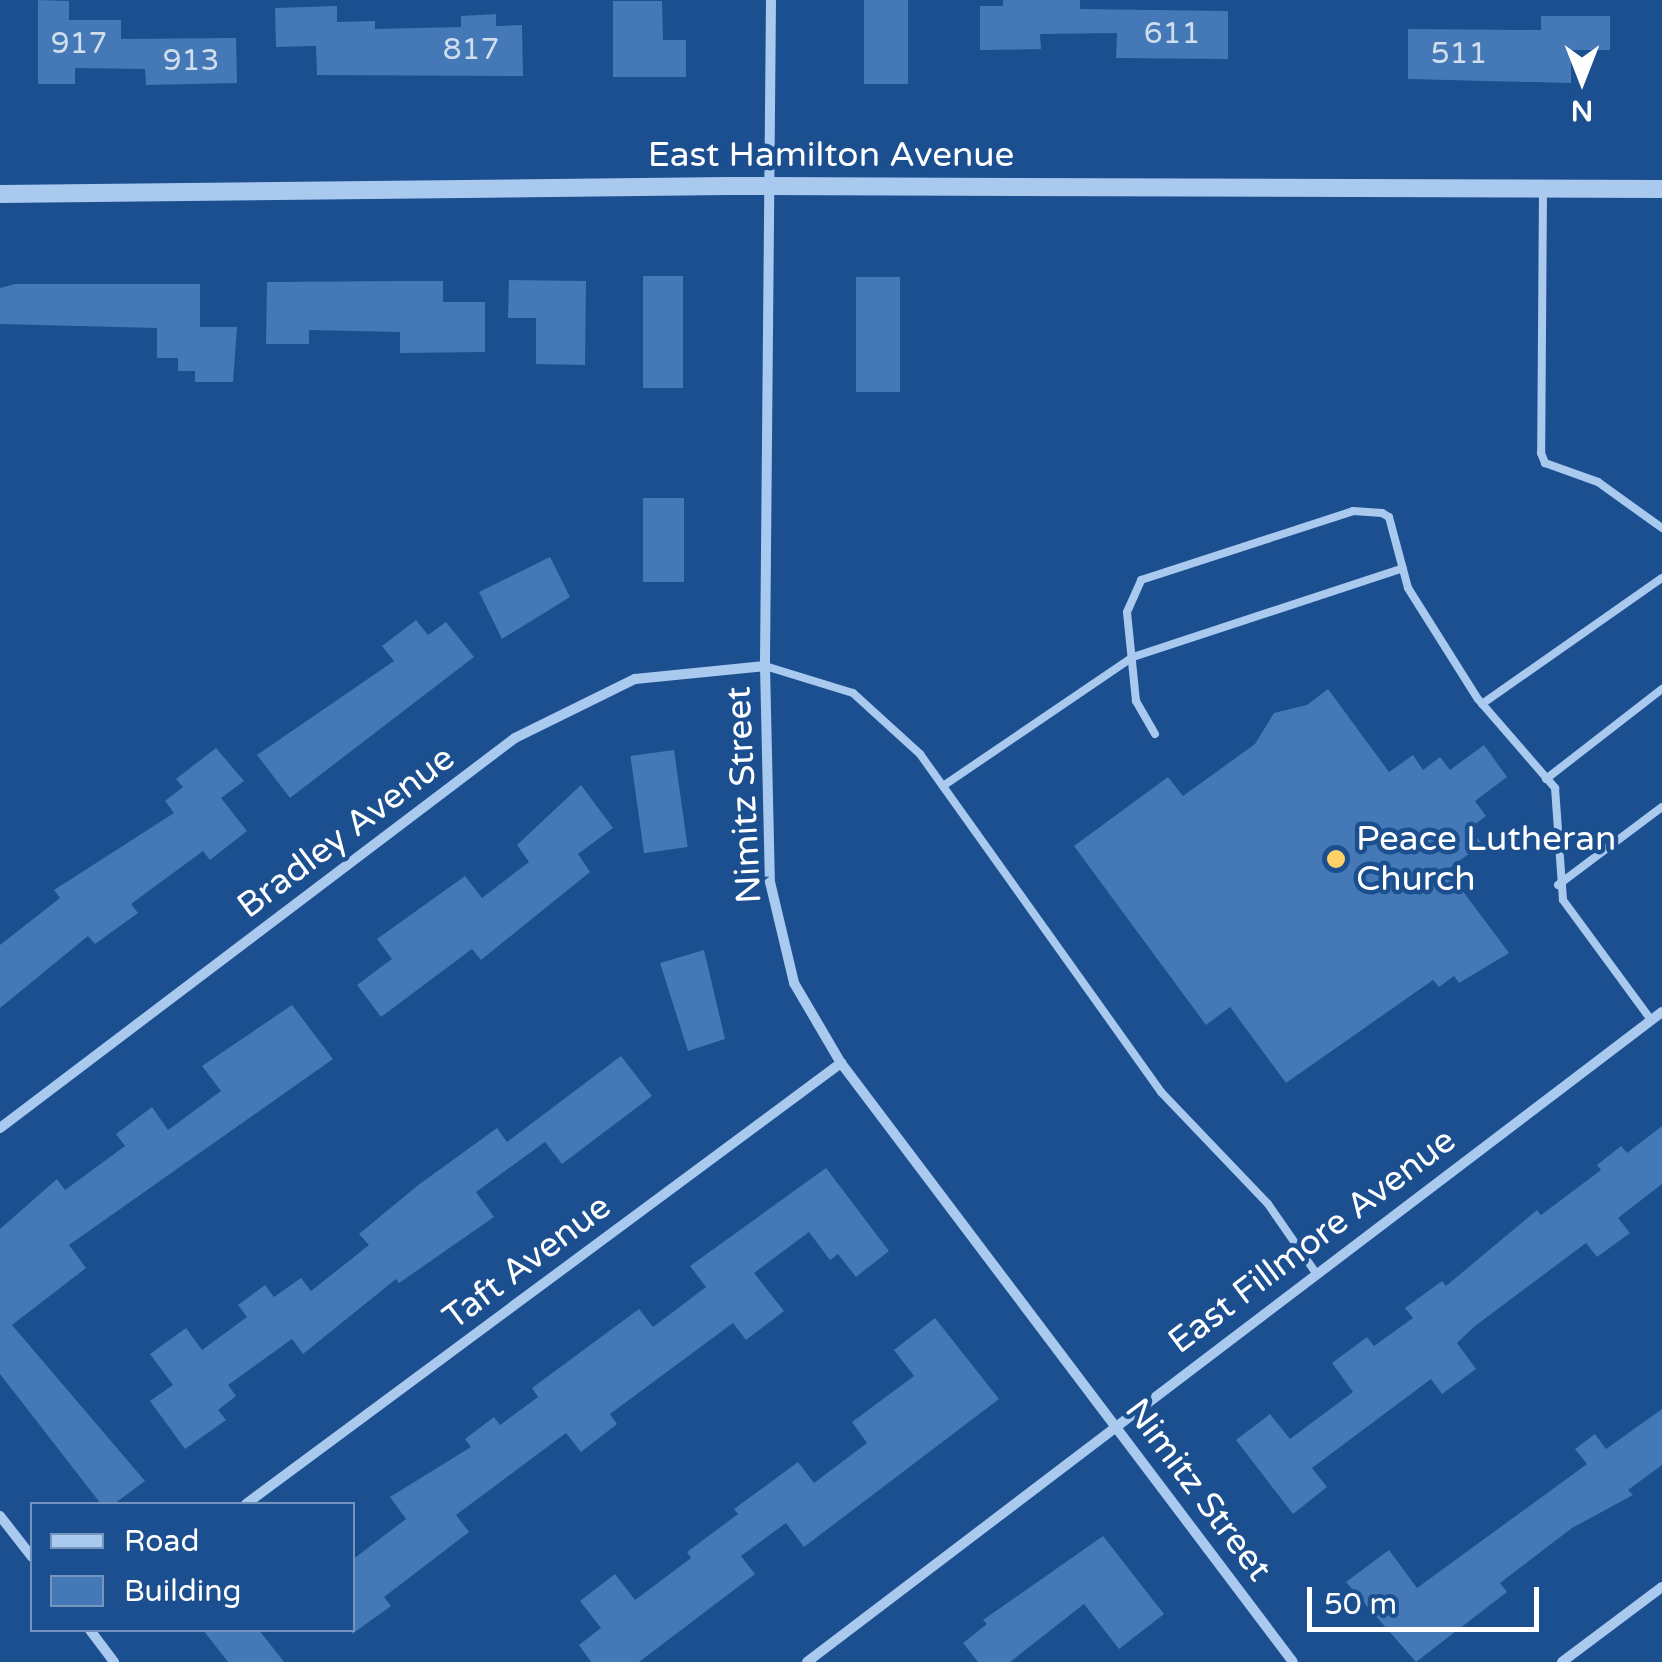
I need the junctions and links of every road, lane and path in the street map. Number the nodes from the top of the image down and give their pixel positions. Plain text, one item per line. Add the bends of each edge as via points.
1 (771, 0) edge
2 (770, 186) junction
3 (1544, 188) junction
4 (1662, 188) edge
5 (0, 194) edge
6 (1662, 528) edge
7 (1403, 568) junction
8 (1662, 578) edge
9 (1133, 657) junction
10 (765, 666) junction
11 (1662, 689) edge
12 (1482, 704) junction
13 (1155, 734) dead end
14 (1546, 779) junction
15 (943, 786) junction
16 (1662, 807) edge
17 (1558, 885) junction
18 (1662, 1012) edge
19 (1651, 1020) junction
20 (840, 1063) junction
21 (0, 1128) edge
22 (1316, 1273) junction
23 (1114, 1425) junction
24 (249, 1502) edge
25 (0, 1516) edge
26 (30, 1554) edge
27 (1662, 1587) edge
28 (92, 1632) edge
29 (114, 1662) edge
30 (807, 1662) edge
31 (1293, 1662) edge
32 (1562, 1662) edge

1 - 2 street, Nimitz Street
2 - 3 street, East Hamilton Avenue
2 - 5 street, East Hamilton Avenue
2 - 10 street, Nimitz Street
3 - 4 street, East Hamilton Avenue
3 - 6 lane via 1541,453 1545,463 1598,482
7 - 9 lane
7 - 9 lane via 1389,517 1352,511 1142,580 1127,612
7 - 12 lane
8 - 12 lane
9 - 13 lane via 1136,701
9 - 15 lane
10 - 15 lane via 854,693 920,754
10 - 20 street, Nimitz Street via 770,882 794,983
10 - 21 street, Bradley Avenue via 634,680 515,738
11 - 14 lane
12 - 14 lane
14 - 17 lane via 1554,788
15 - 22 lane via 1160,1092 1268,1204
16 - 17 lane
17 - 19 lane
18 - 19 street, East Fillmore Avenue
19 - 22 street, East Fillmore Avenue
20 - 23 street, Nimitz Street
20 - 24 street, Taft Avenue
22 - 23 street, East Fillmore Avenue
23 - 30 street, East Fillmore Avenue
23 - 31 street, Nimitz Street
25 - 26 street
27 - 32 street
28 - 29 street

